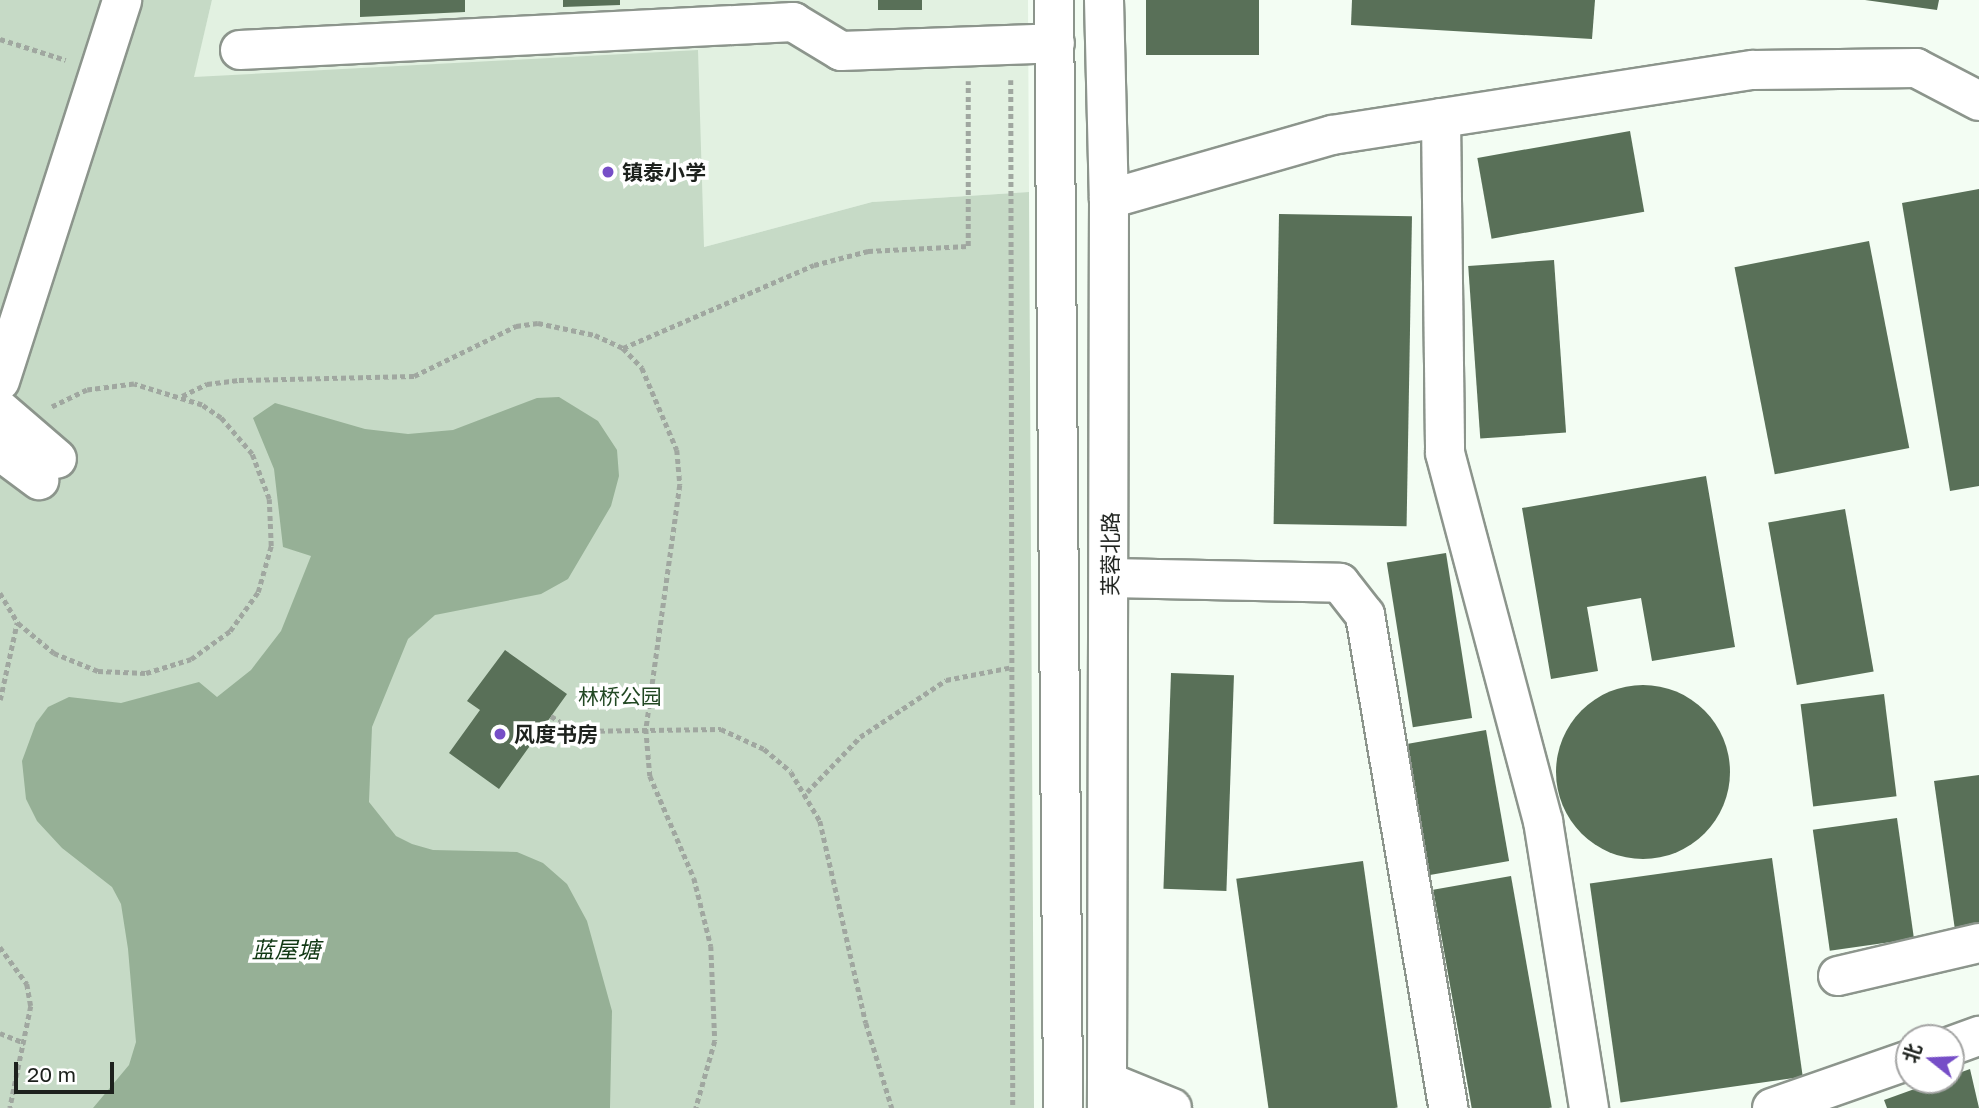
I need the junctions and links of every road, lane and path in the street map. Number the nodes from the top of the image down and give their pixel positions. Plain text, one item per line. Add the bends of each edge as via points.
1 (122, 0) edge
2 (1054, 0) edge
3 (1104, 0) edge
4 (0, 38) edge
5 (1055, 43) junction
6 (1011, 44) junction
7 (967, 46) junction
8 (240, 50) dead end
9 (99, 72) junction
10 (1979, 101) edge
11 (1441, 118) junction
12 (1109, 200) junction
13 (623, 348) junction
14 (0, 381) edge
15 (182, 396) junction
16 (8, 430) edge
17 (48, 470) dead end
18 (1110, 578) junction
19 (0, 593) edge
20 (18, 622) junction
21 (1012, 667) junction
22 (0, 700) edge
23 (551, 716) dead end
24 (646, 729) junction
25 (807, 792) junction
26 (1979, 943) edge
27 (0, 947) edge
28 (1838, 976) dead end
29 (0, 1033) edge
30 (26, 1043) junction
31 (1895, 1065) edge
32 (1107, 1095) edge
33 (10, 1108) edge
34 (696, 1108) edge
35 (892, 1108) edge
36 (1013, 1108) edge
37 (1063, 1108) edge
38 (1172, 1108) edge
39 (1448, 1108) edge
40 (1589, 1108) edge
41 (1772, 1108) edge

1 - 9 street
2 - 5 street
3 - 12 street, 芙蓉北路
4 - 9 path
5 - 6 street
5 - 37 street
6 - 7 street
6 - 21 path
7 - 8 street via 841,51 793,22
7 - 13 path via 968,246 868,251 814,265
9 - 14 street
10 - 11 street via 1916,68 1881,65 1753,70
11 - 12 street via 1332,135
11 - 40 street via 1445,453 1543,821
12 - 18 street, 芙蓉北路
13 - 15 path via 571,326 538,323 516,326 414,376 239,380 207,384
13 - 24 path via 642,368 664,412 677,450 680,485
15 - 16 path via 134,384 87,390
15 - 20 path via 221,418 252,454 269,499 271,546 258,592 230,631 191,659 146,673 98,671 54,653
16 - 17 street
18 - 32 street, 芙蓉北路
18 - 39 street via 1340,583 1365,615
19 - 20 path
20 - 22 path
21 - 25 path via 946,680 860,737
21 - 36 path
23 - 24 path via 575,731
24 - 25 path via 701,726 738,735 764,749
24 - 34 path via 650,776 694,878 711,946 715,1041
25 - 35 path via 820,821 866,1023
26 - 28 street
27 - 30 path via 27,984
29 - 30 path
30 - 33 path
31 - 41 street
32 - 38 street

